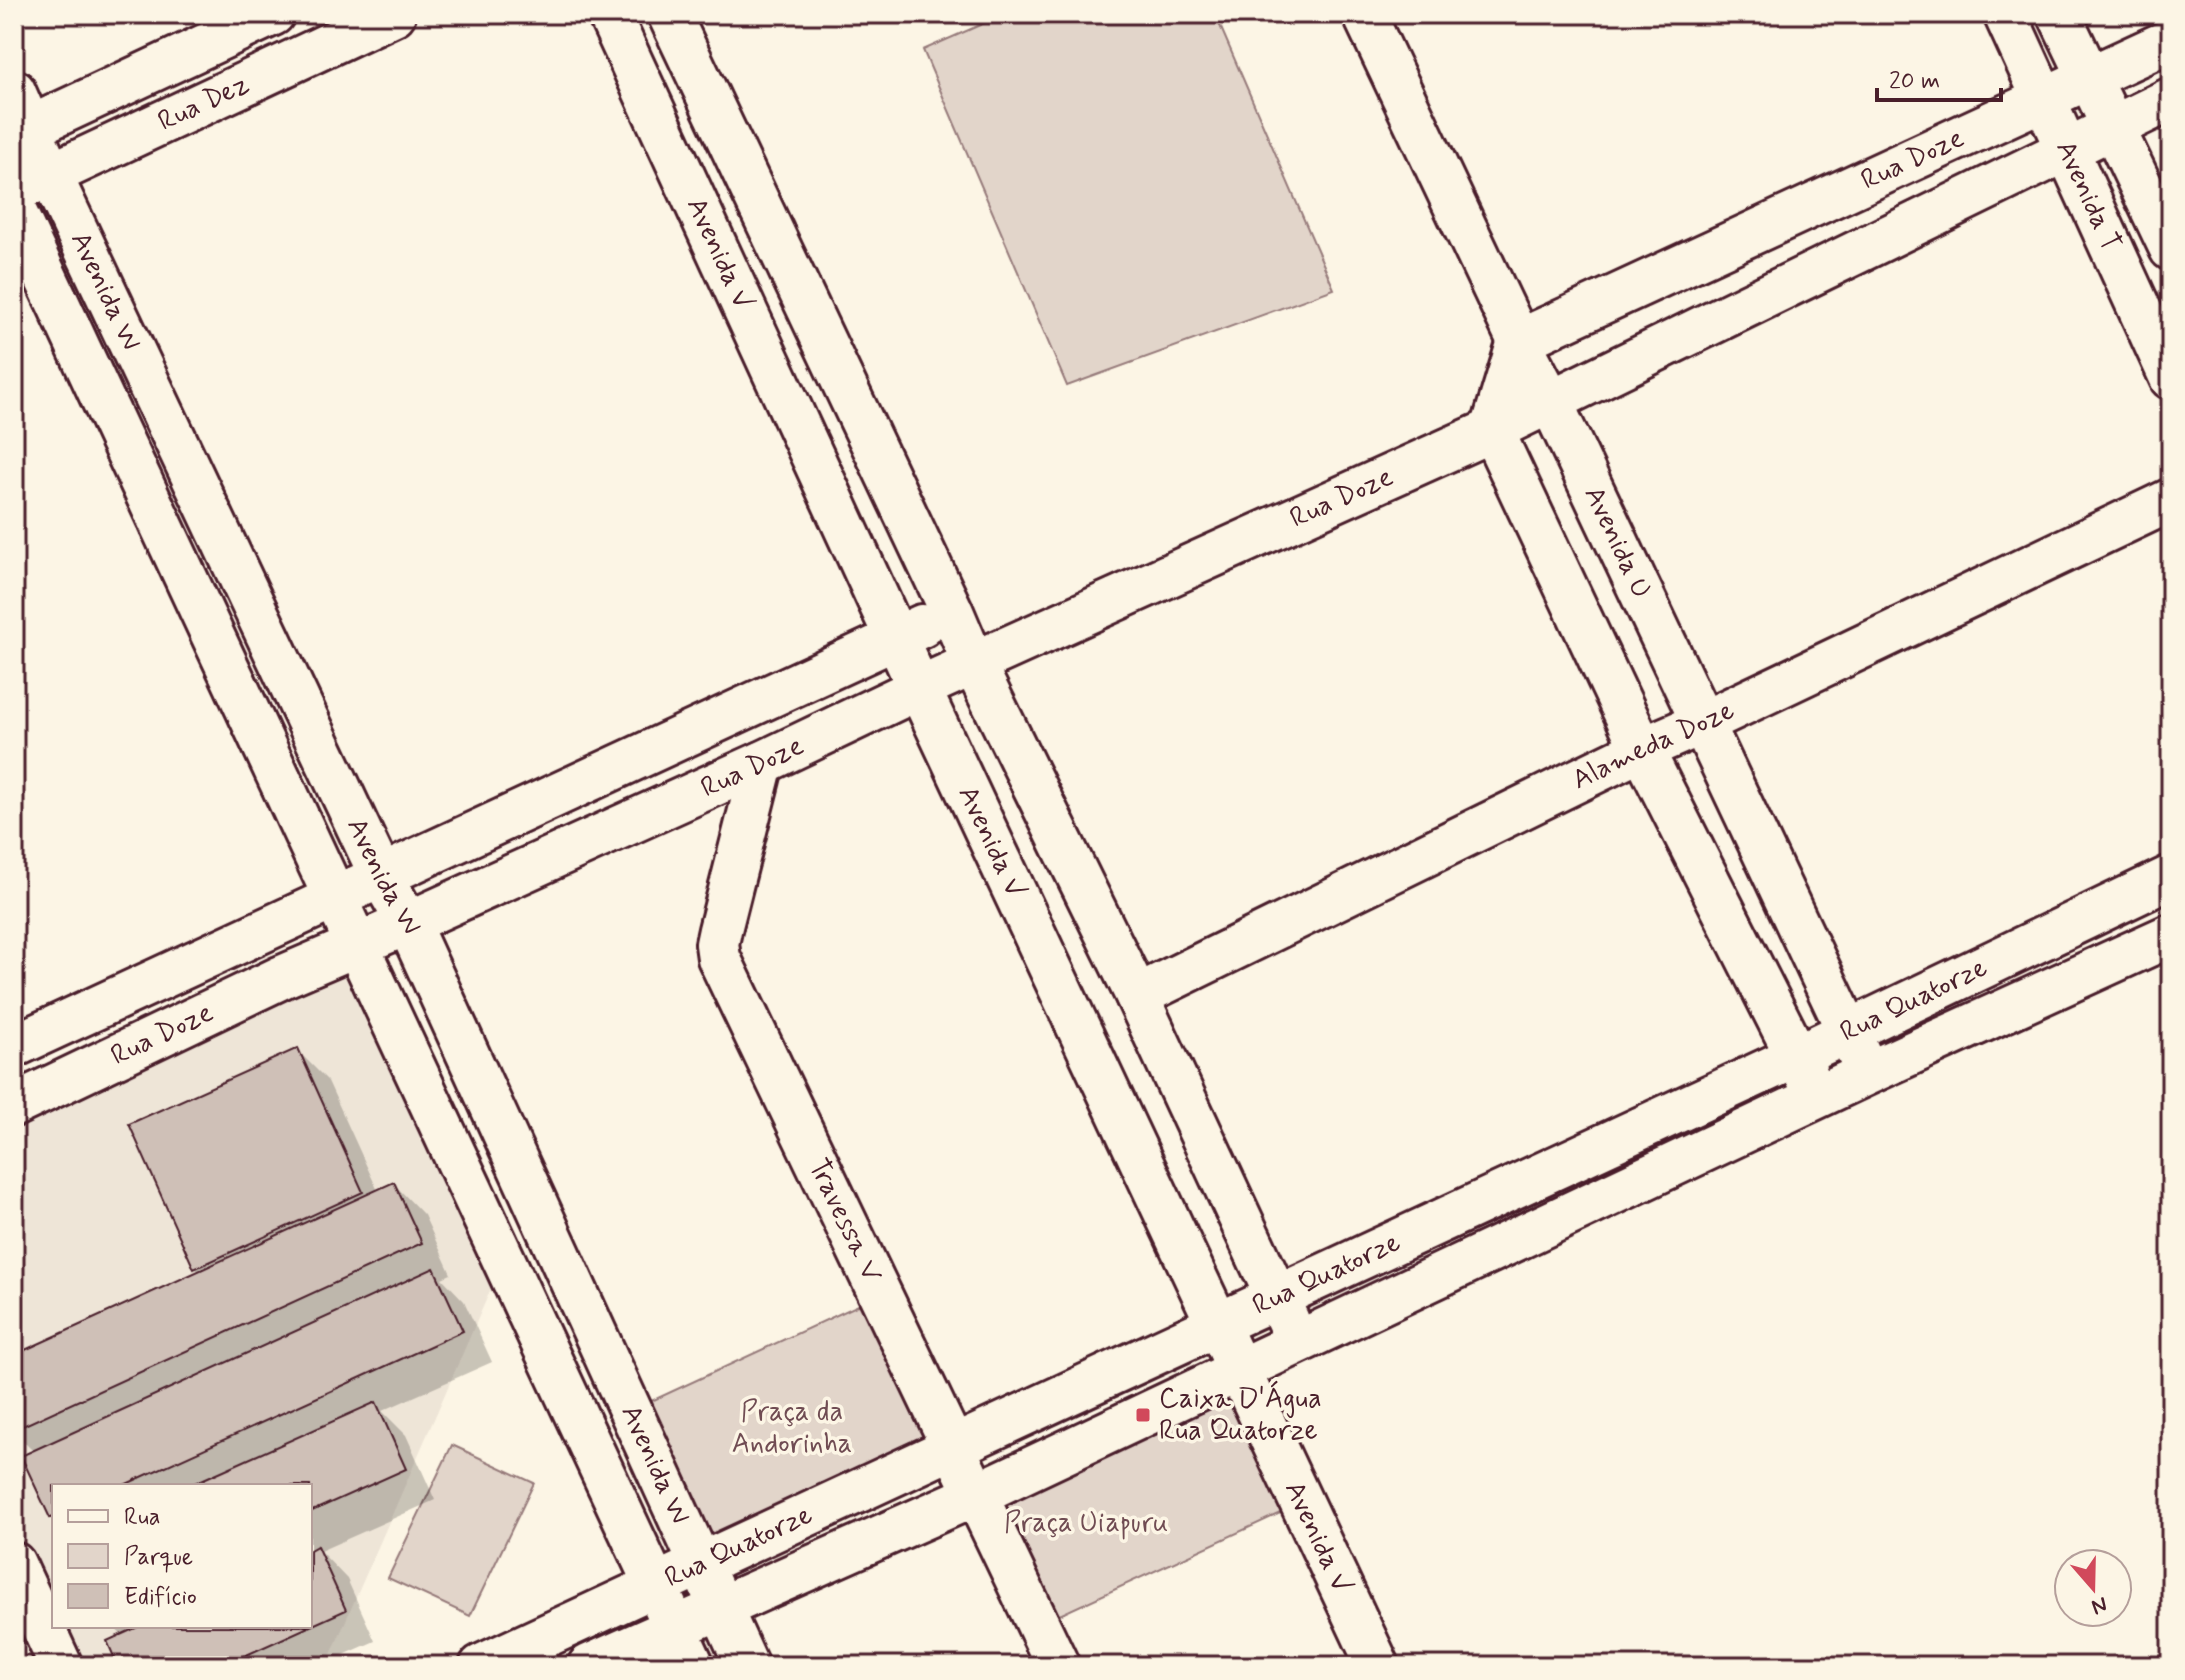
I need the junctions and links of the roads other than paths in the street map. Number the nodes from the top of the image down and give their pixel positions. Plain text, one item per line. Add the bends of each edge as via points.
1 (273, 14) edge
2 (394, 14) edge
3 (609, 14) edge
4 (669, 14) edge
5 (1364, 14) edge
6 (2005, 14) edge
7 (2059, 14) edge
8 (2171, 40) edge
9 (2088, 77) junction
10 (2044, 98) junction
11 (2171, 99) edge
12 (20, 118) edge
13 (2112, 127) junction
14 (2068, 148) junction
15 (32, 183) edge
16 (14, 209) edge
17 (2171, 249) edge
18 (1519, 341) junction
19 (2171, 378) edge
20 (1550, 400) junction
21 (1492, 430) junction
22 (2171, 500) edge
23 (952, 612) junction
24 (898, 637) junction
25 (974, 664) junction
26 (919, 688) junction
27 (1702, 723) junction
28 (1642, 749) junction
29 (762, 763) junction
30 (381, 876) junction
31 (2171, 877) edge
32 (333, 898) junction
33 (408, 923) junction
34 (2171, 935) edge
35 (356, 946) junction
36 (1137, 996) junction
37 (1847, 1031) junction
38 (14, 1046) edge
39 (1797, 1056) junction
40 (1868, 1073) junction
41 (1817, 1098) junction
42 (14, 1105) edge
43 (1277, 1297) junction
44 (1218, 1326) junction
45 (1298, 1343) junction
46 (1239, 1370) junction
47 (955, 1448) junction
48 (977, 1494) junction
49 (701, 1563) junction
50 (14, 1564) edge
51 (656, 1585) junction
52 (720, 1606) junction
53 (675, 1627) junction
54 (61, 1666) edge
55 (481, 1666) edge
56 (589, 1666) edge
57 (693, 1666) edge
58 (747, 1666) edge
59 (1058, 1666) edge
60 (1378, 1666) edge

1 - 12 street, Rua Dez
2 - 15 street, Rua Dez
3 - 24 street, Avenida V
4 - 23 street, Avenida V
5 - 18 street, Avenida U
6 - 10 street, Avenida T
7 - 9 street, Avenida T
8 - 9 street, Rua Doze
9 - 10 street, Rua Doze
9 - 13 street, Avenida T
10 - 14 street, Avenida T
10 - 18 street, Rua Doze
11 - 13 street, Rua Doze
12 - 15 street, Avenida W
13 - 14 street, Rua Doze
13 - 17 street, Avenida T
14 - 19 street, Avenida T
14 - 20 street, Rua Doze
15 - 30 street, Avenida W
16 - 32 street, Avenida W
18 - 20 street, Avenida U
18 - 21 street
20 - 21 street, Rua Doze
20 - 27 street, Avenida U
21 - 25 street, Rua Doze
21 - 28 street
22 - 27 street, Alameda Doze
23 - 24 street, Rua Doze
23 - 25 street, Avenida V
24 - 26 street, Avenida V
24 - 30 street, Rua Doze
25 - 26 street, Rua Doze
25 - 36 street, Avenida V
26 - 29 street, Rua Doze
26 - 44 street, Avenida V
27 - 28 street, Alameda Doze
27 - 37 street, Avenida U
28 - 36 street, Alameda Doze
28 - 39 street
29 - 33 street, Rua Doze
29 - 47 street, Travessa V via 720,930 719,958
30 - 32 street, Rua Doze
30 - 33 street, Avenida W
31 - 37 street, Rua Quatorze
32 - 35 street, Avenida W
32 - 38 street, Rua Doze
33 - 35 street, Rua Doze
33 - 49 street, Avenida W
34 - 40 street, Rua Quatorze
35 - 42 street, Rua Doze
35 - 51 street, Avenida W
36 - 43 street, Avenida V
37 - 39 street, Rua Quatorze
37 - 40 street, Avenida U
39 - 41 street
39 - 43 street, Rua Quatorze
40 - 41 street, Rua Quatorze
41 - 45 street, Rua Quatorze
43 - 44 street, Rua Quatorze
43 - 45 street, Avenida V
44 - 46 street, Avenida V
44 - 47 street, Rua Quatorze
45 - 46 street, Rua Quatorze
46 - 48 street, Rua Quatorze
46 - 60 street, Avenida V
47 - 48 street, Travessa V
47 - 49 street, Rua Quatorze
48 - 52 street, Rua Quatorze
48 - 59 street, Travessa V
49 - 51 street, Rua Quatorze
49 - 52 street, Avenida W
50 - 54 street
51 - 53 street, Avenida W
51 - 55 street, Rua Quatorze
52 - 53 street, Rua Quatorze
52 - 58 street, Avenida W
53 - 56 street, Rua Quatorze
53 - 57 street, Avenida W

